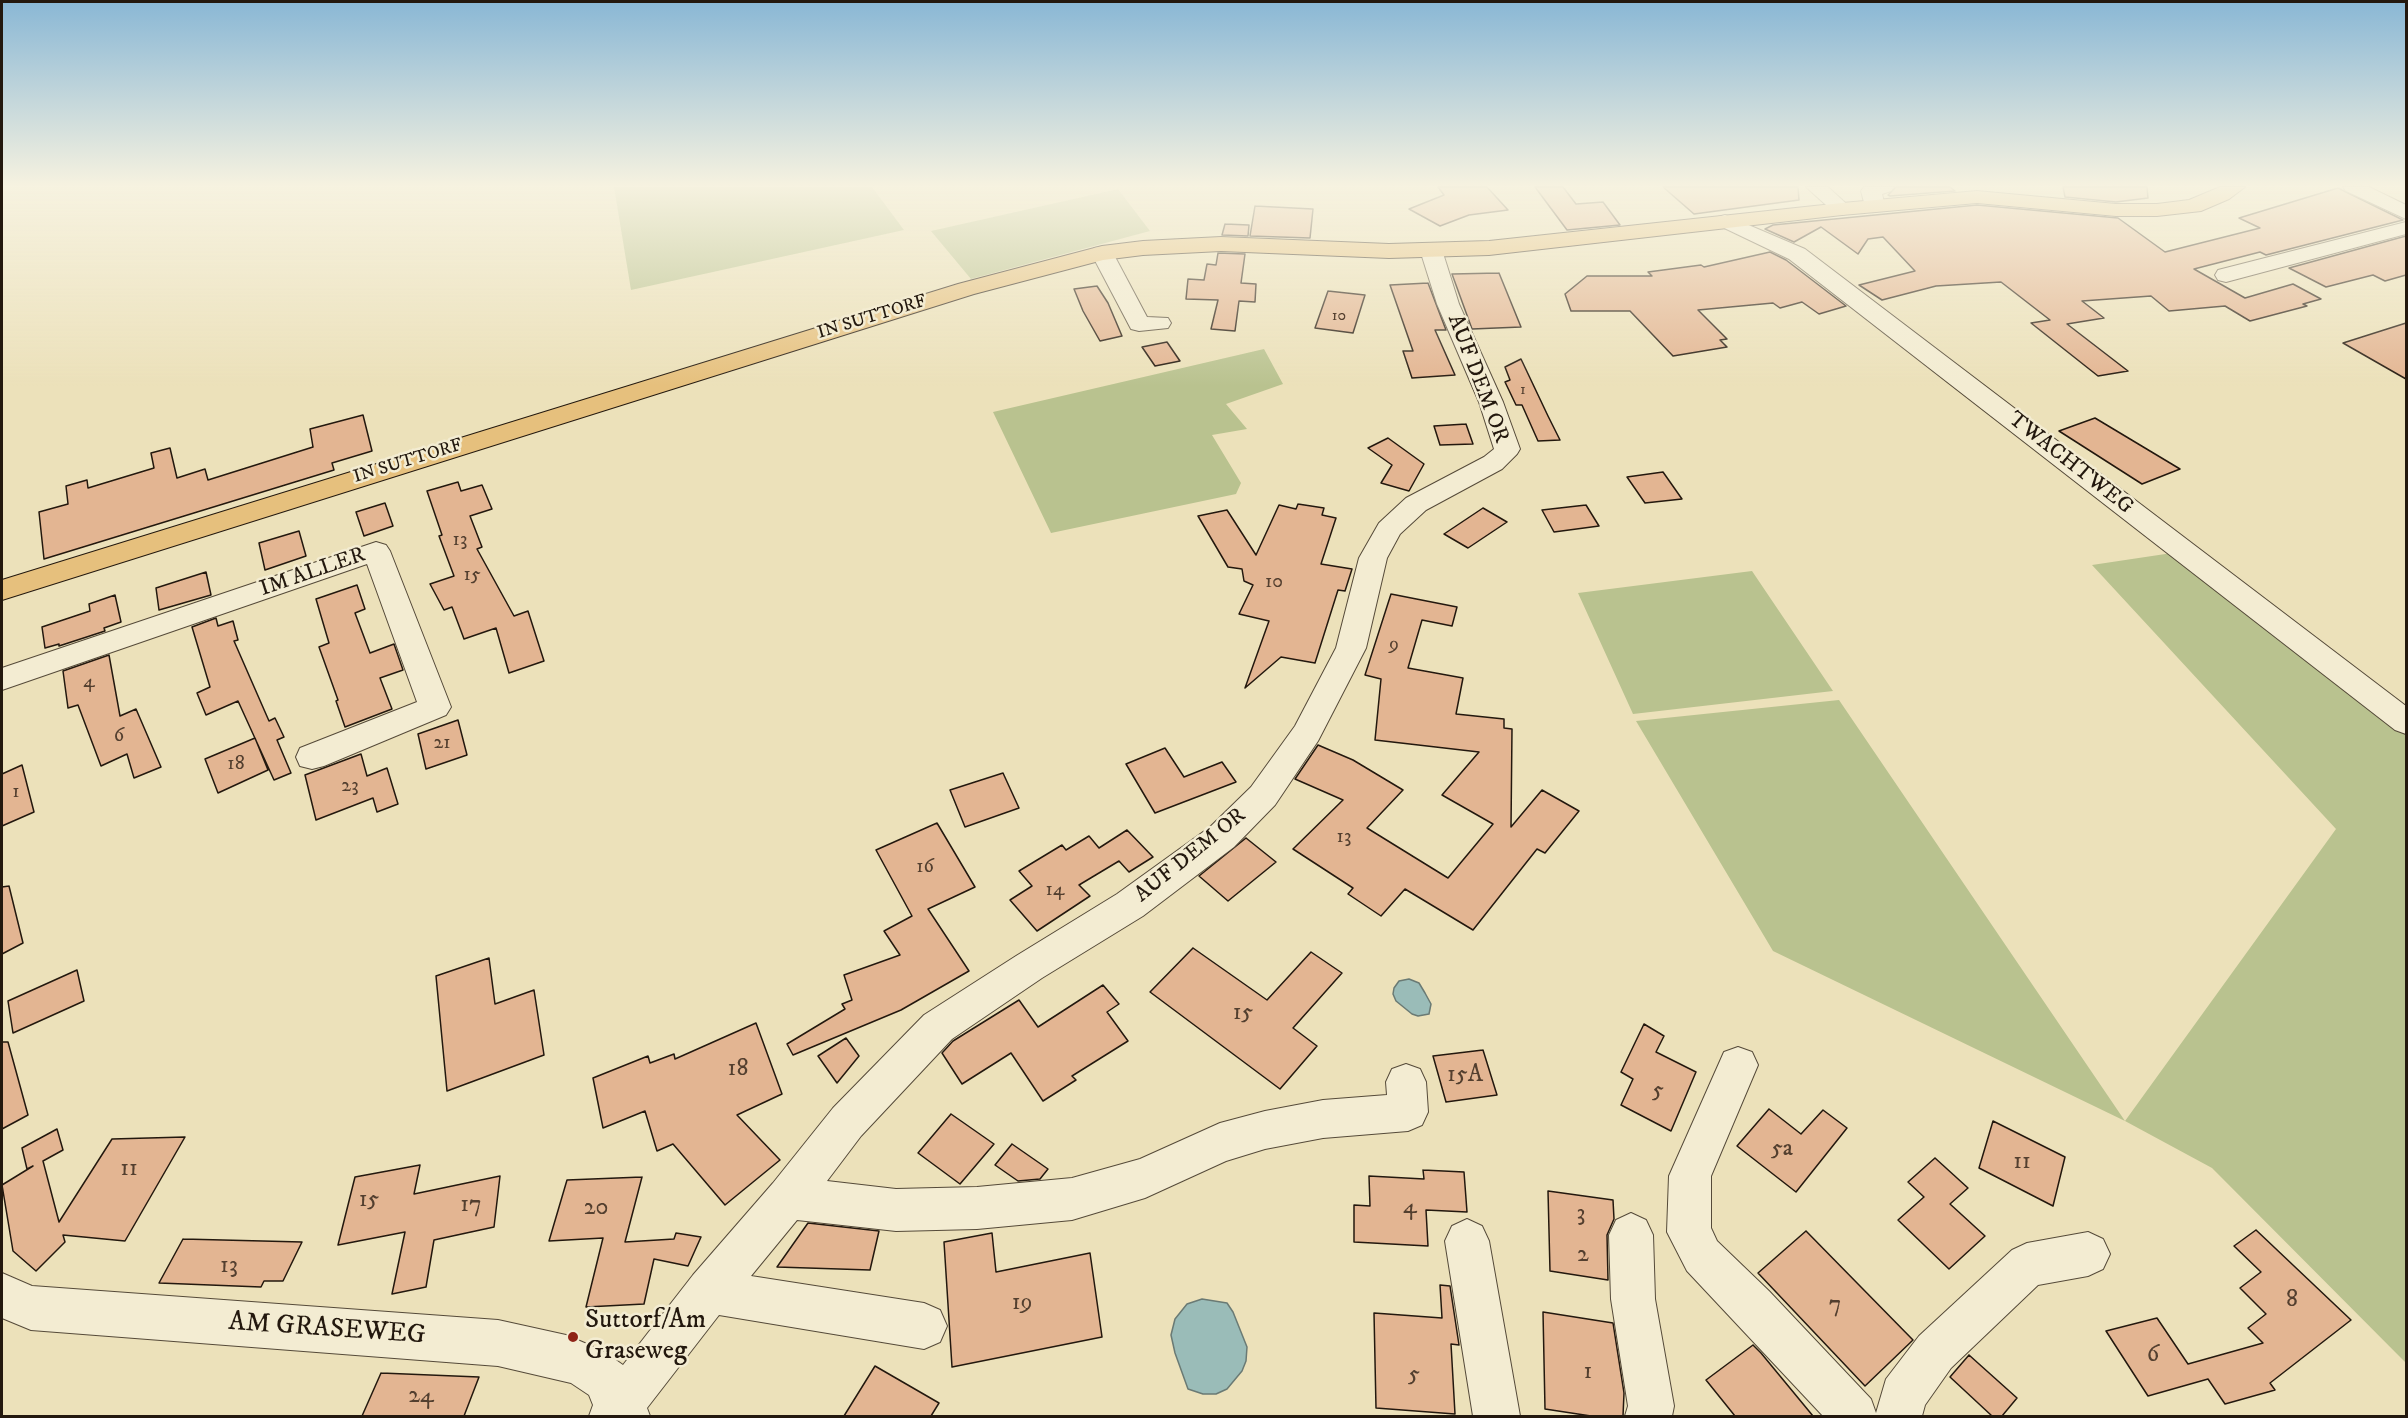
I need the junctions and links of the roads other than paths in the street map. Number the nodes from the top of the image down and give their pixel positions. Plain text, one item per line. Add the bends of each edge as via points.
1 (1102, 253) joint
2 (1432, 253) edge
3 (1795, 253) edge
4 (2310, 253) edge
5 (2226, 275) dead end
6 (1160, 323) dead end
7 (2, 590) edge
8 (2, 679) edge
9 (2406, 722) edge
10 (312, 757) dead end
11 (1738, 1065) dead end
12 (1406, 1082) dead end
13 (788, 1198) junction
14 (1631, 1235) dead end
15 (1467, 1241) dead end
16 (2088, 1254) dead end
17 (709, 1291) junction
18 (2, 1295) edge
19 (924, 1326) dead end
20 (620, 1413) edge
21 (1497, 1416) edge
22 (1649, 1416) edge
23 (1854, 1416) edge
24 (1899, 1416) edge

1 - 6 street via 1139,324
1 - 7 main road, IN SUTTORF via 944,296
2 - 13 street, AUF DEM OR via 1448,304 1491,402 1507,449 1504,454 1416,504 1389,529 1373,558 1351,648 1307,733 1263,796 1222,837 1130,905 938,1027 847,1122
3 - 9 street, TWACHTWEG
4 - 5 street
8 - 10 street, IM ALLER via 376,551 435,707
11 - 23 street via 1690,1176 1689,1232 1702,1256
12 - 13 street via 1408,1112 1323,1119 1266,1130 1220,1143 1145,1178 1072,1199 977,1208 896,1210
13 - 17 street, AUF DEM OR
14 - 22 street via 1633,1299 1651,1406
15 - 21 street
16 - 24 street via 2027,1265 1935,1352 1903,1396
17 - 19 street
17 - 20 street, AUF DEM OR
18 - 20 street, AM GRASEWEG via 31,1308 498,1343 566,1358 587,1367 605,1379

